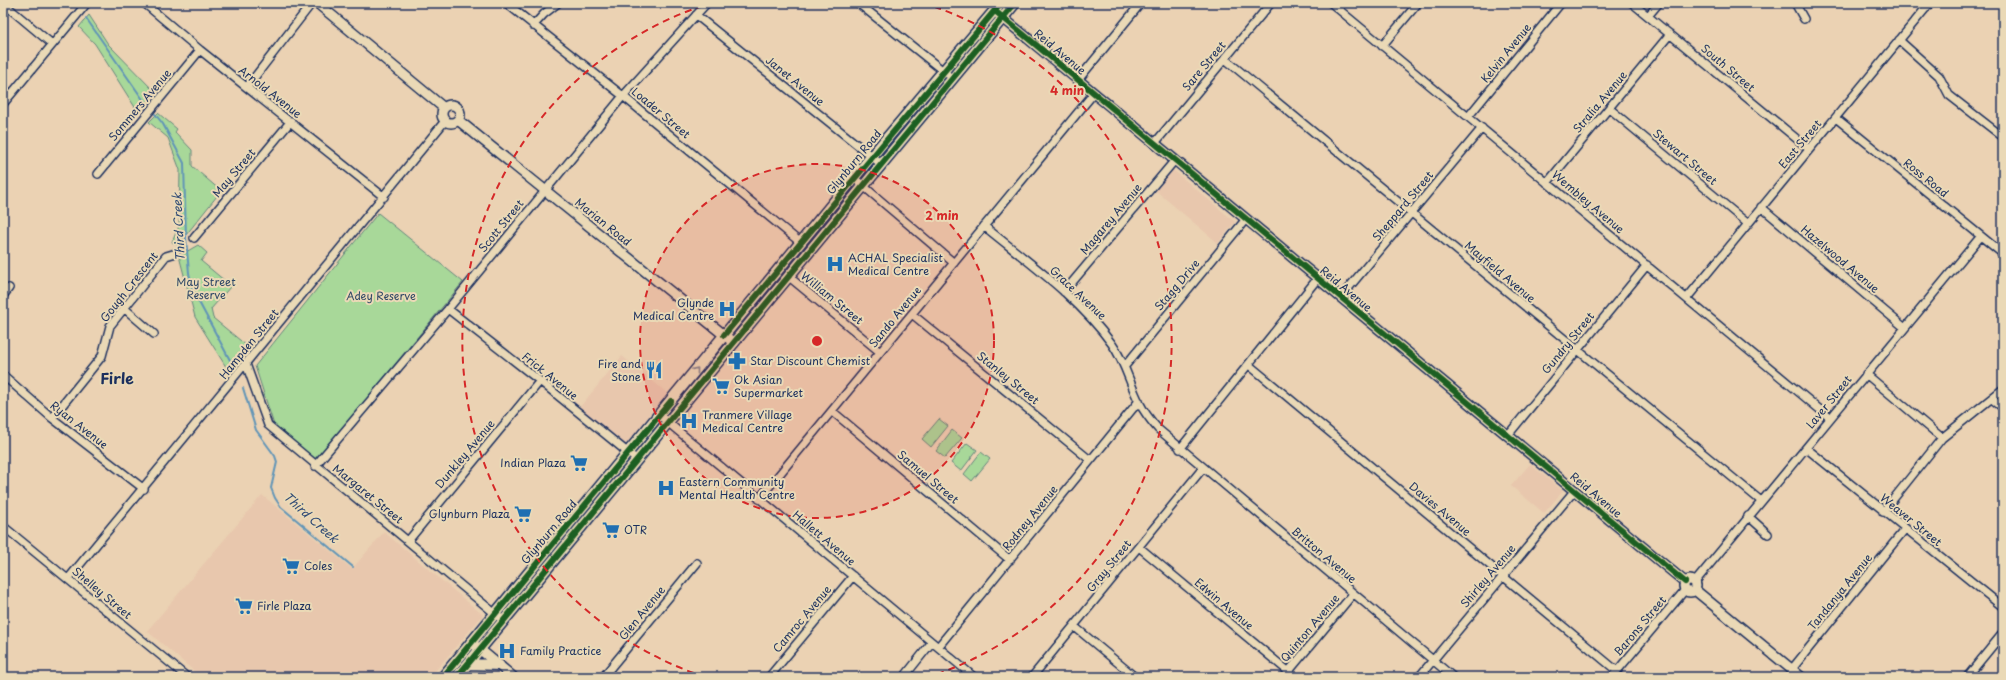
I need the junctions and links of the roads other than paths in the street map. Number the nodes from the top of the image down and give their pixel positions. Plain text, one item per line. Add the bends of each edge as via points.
1 (3, 3) edge
2 (87, 3) edge
3 (144, 3) edge
4 (312, 3) edge
5 (317, 3) edge
6 (506, 3) edge
7 (558, 3) edge
8 (707, 3) edge
9 (858, 3) edge
10 (1014, 3) edge
11 (1141, 3) edge
12 (1271, 3) edge
13 (1331, 3) edge
14 (1418, 3) edge
15 (1561, 3) edge
16 (1632, 3) edge
17 (1659, 3) edge
18 (1795, 3) edge
19 (1930, 3) edge
20 (998, 7) edge
21 (696, 16) junction
22 (1648, 16) junction
23 (1003, 18) junction
24 (1804, 19) dead end
25 (533, 26) junction
26 (1670, 34) junction
27 (1899, 40) junction
28 (52, 44) junction
29 (1382, 46) junction
30 (200, 50) junction
31 (1225, 59) junction
32 (943, 71) junction
33 (952, 78) junction
34 (1078, 80) junction
35 (247, 87) junction
36 (1094, 93) junction
37 (623, 96) junction
38 (3, 104) edge
39 (444, 108) junction
40 (1610, 109) junction
41 (1468, 117) junction
42 (1836, 118) junction
43 (458, 120) junction
44 (291, 121) junction
45 (445, 121) junction
46 (1482, 128) junction
47 (2003, 137) edge
48 (1155, 143) junction
49 (1809, 149) junction
50 (871, 157) junction
51 (1175, 160) junction
52 (881, 164) junction
53 (98, 174) dead end
54 (854, 178) junction
55 (1547, 183) junction
56 (864, 186) junction
57 (545, 190) junction
58 (384, 197) junction
59 (1761, 207) junction
60 (1412, 213) junction
61 (1246, 219) junction
62 (1747, 223) junction
63 (984, 226) junction
64 (1980, 236) junction
65 (194, 238) dead end
66 (801, 243) junction
67 (176, 253) dead end
68 (2003, 254) edge
69 (954, 263) junction
70 (1647, 265) junction
71 (788, 276) junction
72 (1318, 278) junction
73 (9, 288) dead end
74 (1064, 292) junction
75 (3, 296) edge
76 (1341, 297) junction
77 (1687, 298) junction
78 (124, 308) junction
79 (448, 310) junction
80 (912, 314) junction
81 (1905, 328) junction
82 (154, 334) dead end
83 (724, 336) junction
84 (734, 343) junction
85 (1577, 349) junction
86 (880, 352) junction
87 (246, 364) junction
88 (1249, 365) junction
89 (1125, 366) junction
90 (1866, 374) junction
91 (3, 375) edge
92 (540, 381) junction
93 (2003, 389) edge
94 (1992, 399) junction
95 (1139, 401) junction
96 (2003, 408) edge
97 (832, 411) junction
98 (659, 415) junction
99 (52, 418) junction
100 (1830, 418) junction
101 (668, 422) junction
102 (1508, 435) junction
103 (1942, 438) junction
104 (1806, 448) junction
105 (1180, 449) junction
106 (628, 453) junction
107 (637, 460) junction
108 (1090, 460) junction
109 (315, 466) junction
110 (1203, 468) junction
111 (619, 482) junction
112 (144, 489) junction
113 (1575, 490) junction
114 (592, 497) junction
115 (760, 499) junction
116 (1761, 501) junction
117 (1883, 512) junction
118 (1748, 516) junction
119 (3, 526) edge
120 (1905, 529) junction
121 (1768, 534) dead end
122 (408, 541) junction
123 (1138, 547) junction
124 (1010, 560) junction
125 (697, 563) dead end
126 (853, 576) junction
127 (1503, 576) junction
128 (68, 579) junction
129 (1685, 586) junction
130 (1695, 586) junction
131 (1353, 594) junction
132 (2003, 607) edge
133 (495, 613) junction
134 (504, 621) junction
135 (1074, 627) junction
136 (2003, 633) edge
137 (471, 642) junction
138 (935, 645) junction
139 (481, 650) junction
140 (1433, 660) junction
141 (469, 664) junction
142 (499, 665) junction
143 (1792, 669) junction
144 (1617, 671) junction
145 (1287, 674) edge
146 (186, 677) edge
147 (443, 677) edge
148 (458, 677) edge
149 (513, 677) edge
150 (603, 677) edge
151 (769, 677) edge
152 (904, 677) edge
153 (974, 677) edge
154 (1032, 677) edge
155 (1135, 677) edge
156 (1295, 677) edge
157 (1419, 677) edge
158 (1453, 677) edge
159 (1612, 677) edge
160 (1801, 677) edge
161 (1967, 677) edge

1 - 28 street
2 - 28 street
3 - 30 street, Arnold Avenue
4 - 35 street
5 - 39 street
6 - 25 street, Loader Street
7 - 25 street
8 - 21 street, Scott Street
9 - 32 street
10 - 23 main road, Glynburn Road
11 - 34 street
12 - 31 street, Sare Street
13 - 29 street, Wembley Avenue
14 - 29 street
15 - 41 street, Kelvin Avenue
16 - 22 street, South Street
17 - 22 street
18 - 24 street
19 - 27 street, East Street
20 - 23 street, Reid Avenue
20 - 32 main road, Glynburn Road
21 - 37 street, Scott Street
21 - 50 street, Janet Avenue
22 - 26 street, South Street
23 - 33 main road, Glynburn Road
23 - 34 street, Reid Avenue
25 - 37 street, Loader Street
26 - 40 street, Stralia Avenue
26 - 49 street, South Street
27 - 42 street, East Street
27 - 47 street via 1939,76 1949,95
28 - 38 street
29 - 41 street, Wembley Avenue
30 - 35 street, Arnold Avenue
30 - 53 street, Sommers Avenue
31 - 48 street, Sare Street
31 - 60 street, Mayfield Avenue
32 - 33 street
32 - 50 main road, Glynburn Road
33 - 52 main road, Glynburn Road
34 - 36 street, Reid Avenue
35 - 44 street, Arnold Avenue
36 - 48 street, Reid Avenue
36 - 63 street, Sando Avenue
37 - 57 street, Scott Street
37 - 66 street, Loader Street
39 - 43 street via 450,106 458,109
39 - 45 street via 442,114
40 - 55 street, Stralia Avenue
40 - 62 street, Stewart Street
41 - 46 street, Wembley Avenue
42 - 49 street, East Street
42 - 64 street, Ross Road
43 - 45 street via 451,124
43 - 57 street, Marian Road
44 - 58 street, Arnold Avenue
44 - 65 street, May Street
45 - 58 street, Hampden Street
46 - 55 street, Wembley Avenue
46 - 60 street, Sheppard Street
48 - 51 street, Reid Avenue
49 - 59 street, East Street
50 - 52 street, Janet Avenue
50 - 54 main road, Glynburn Road
51 - 61 street, Reid Avenue
51 - 74 street, Magarey Avenue
52 - 56 main road, Glynburn Road
54 - 56 street
54 - 66 main road, Glynburn Road
55 - 70 street, Wembley Avenue
56 - 69 street
56 - 71 main road, Glynburn Road
57 - 79 street, Scott Street
57 - 83 street, Marian Road
58 - 87 street, Hampden Street
59 - 62 street, East Street
59 - 81 street, Hazelwood Avenue
60 - 76 street, Sheppard Street
60 - 85 street, Mayfield Avenue
61 - 72 street, Reid Avenue
61 - 89 street, Stagg Drive
62 - 77 street, East Street
63 - 69 street, Sando Avenue
63 - 74 street, Grace Avenue
64 - 68 street, Ross Road
64 - 81 street, Laver Street
66 - 83 main road, Glynburn Road
67 - 78 street, Gough Crescent via 166,256
69 - 80 street, Sando Avenue
70 - 77 street, Wembley Avenue
70 - 85 street, Gundry Street
71 - 84 main road, Glynburn Road
71 - 86 street, William Street
72 - 76 street, Reid Avenue
72 - 88 street
73 - 75 street
74 - 89 street, Grace Avenue via 1095,323 1113,345
76 - 102 street, Reid Avenue
77 - 100 street, Wembley Avenue
78 - 82 street
78 - 99 street, Gough Crescent via 110,326 102,356
79 - 92 street, Frick Avenue
79 - 109 street, Scott Street
80 - 86 street, Sando Avenue
80 - 108 street, Stanley Street
81 - 90 street, Laver Street
83 - 84 street, Marian Road
98 -> 83 main road, Glynburn Road
84 - 101 main road, Glynburn Road
85 - 102 street, Gundry Street
85 - 116 street, Mayfield Avenue
86 - 97 street, Sando Avenue
87 - 109 street, Margaret Street via 268,425
87 - 112 street, Hampden Street
88 - 105 street
88 - 127 street, Davies Avenue
89 - 95 street, Grace Avenue
90 - 100 street, Laver Street
90 - 103 street
91 - 99 street, Ryan Avenue
92 - 106 street, Frick Avenue
92 - 122 street, Dunkley Avenue
93 - 94 street
94 - 96 street
94 - 103 street
95 - 105 street, Grace Avenue via 1158,429
95 - 108 street, Rodney Avenue
97 - 115 street, Sando Avenue
97 - 124 street, Samuel Street
98 - 101 street, Hallett Avenue
98 - 106 main road, Glynburn Road
99 - 112 street, Ryan Avenue
100 - 104 street, Laver Street
101 - 107 main road, Glynburn Road
101 - 115 street, Hallett Avenue
102 - 113 street, Reid Avenue
103 - 117 street
104 - 116 street, Laver Street
104 - 117 street, Weaver Street
105 - 110 street, Britton Avenue
106 - 107 street, Frick Avenue
106 - 114 main road, Glynburn Road
107 - 111 main road, Glynburn Road
108 - 124 street, Rodney Avenue
109 - 122 street, Margaret Street
110 - 123 street, Gray Street
110 - 131 street, Britton Avenue
111 - 114 main road via 611,483
111 - 134 main road, Glynburn Road
112 - 128 street, Hampden Street
113 - 127 street, Shirley Avenue
113 - 129 street, Reid Avenue
114 - 133 main road, Glynburn Road
115 - 126 street, Hallett Avenue
116 - 118 street, Laver Street
117 - 120 street, Weaver Street
118 - 121 street
118 - 130 street, Laver Street
119 - 128 street, Shelley Street
120 - 132 street, Weaver Street
120 - 143 street, Tandanya Avenue
122 - 133 street, Margaret Street
123 - 135 street, Gray Street
123 - 145 street, Edwin Avenue
124 - 138 street, Rodney Avenue
125 - 150 street, Glen Avenue
126 - 138 street, Hallett Avenue
126 - 151 street, Camroc Avenue
127 - 140 street, Shirley Avenue
127 - 144 street, Davies Avenue
128 - 146 street, Shelley Street
129 - 130 street via 1689,580
129 - 144 street, Barons Street
130 - 143 street
131 - 140 street, Britton Avenue
131 - 145 street, Quinton Avenue
133 - 134 street, Margaret Street
133 - 137 main road, Glynburn Road
134 - 139 main road, Glynburn Road
135 - 154 street, Gray Street
135 - 155 street
136 - 161 street
137 - 139 street
137 - 147 main road, Glynburn Road
138 - 152 street, Rodney Avenue
138 - 153 street, Hallett Avenue
139 - 141 main road, Glynburn Road
139 - 142 street
140 - 157 street, Shirley Avenue
140 - 158 street, Britton Avenue
141 - 142 main road
141 - 148 main road, Glynburn Road
142 - 149 street
143 - 160 street
144 - 159 street, Barons Street
145 - 156 street, Edwin Avenue

